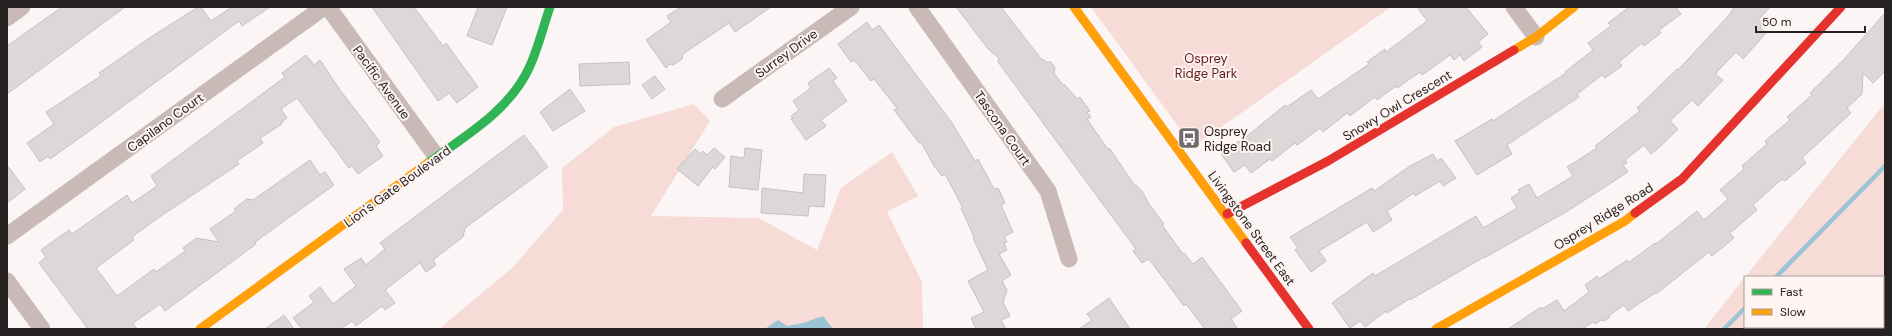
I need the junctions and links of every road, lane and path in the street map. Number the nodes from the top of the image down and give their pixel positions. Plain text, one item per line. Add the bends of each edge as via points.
1 (22, 7) edge
2 (324, 7) edge
3 (328, 7) edge
4 (550, 7) edge
5 (851, 7) edge
6 (917, 7) edge
7 (1074, 7) edge
8 (1514, 7) edge
9 (1574, 7) edge
10 (1841, 7) edge
11 (7, 18) edge
12 (1536, 37) junction
13 (722, 99) dead end
14 (436, 156) junction
15 (1227, 214) junction
16 (7, 236) edge
17 (1069, 259) dead end
18 (7, 281) edge
19 (42, 329) edge
20 (200, 329) edge
21 (1309, 329) edge
22 (1436, 329) edge

1 - 11 street
2 - 16 street, Capilano Court
3 - 14 street, Pacific Avenue
4 - 14 street, Lion's Gate Boulevard via 528,68 510,97 488,119
5 - 13 street, Surrey Drive
6 - 17 street, Tascona Court via 1048,191
7 - 15 street, Livingstone Street East
8 - 12 street
9 - 12 street, Snowy Owl Crescent
10 - 22 street, Osprey Ridge Road via 1677,183 1626,221
12 - 15 street, Snowy Owl Crescent via 1328,161
14 - 20 street, Lion's Gate Boulevard
15 - 21 street, Livingstone Street East
18 - 19 street

